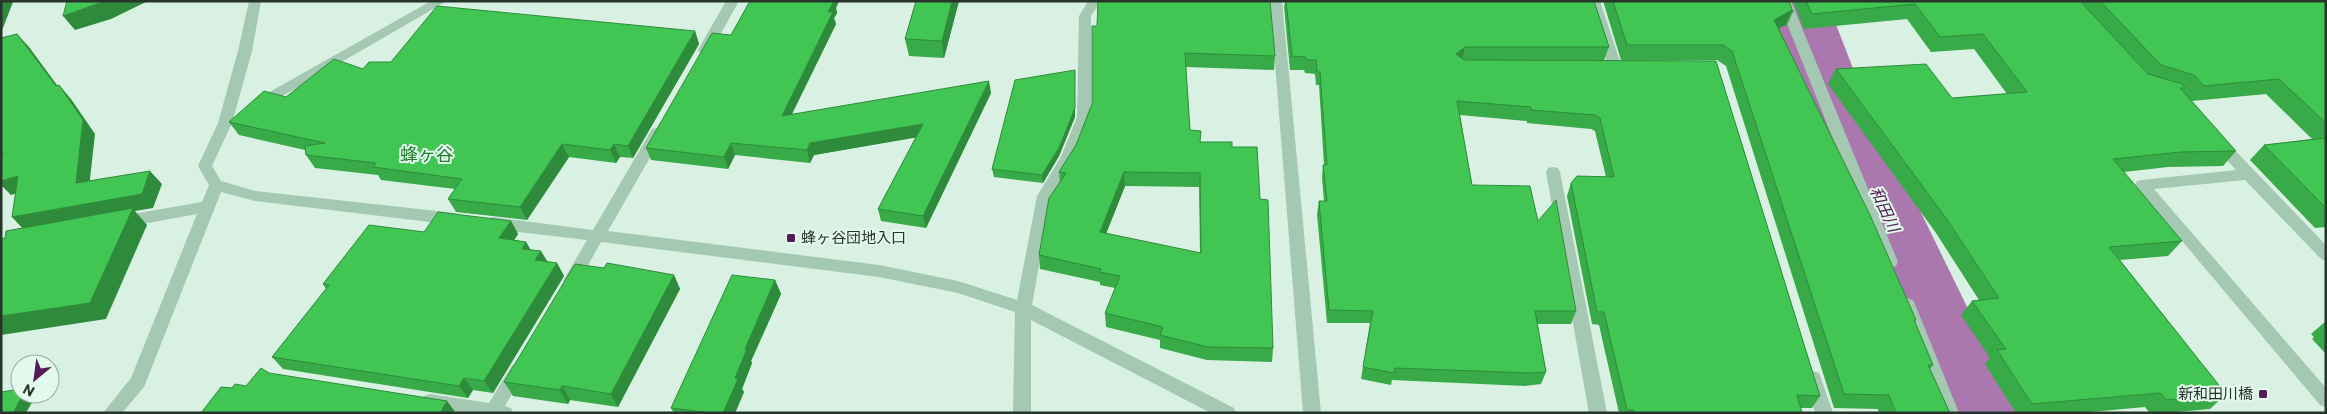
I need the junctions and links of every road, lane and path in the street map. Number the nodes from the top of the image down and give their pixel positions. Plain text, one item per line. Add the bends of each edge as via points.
1 (256, 1) edge
2 (441, 1) edge
3 (733, 1) edge
4 (1095, 1) edge
5 (1276, 1) edge
6 (1593, 1) edge
7 (1784, 1) edge
8 (698, 62) edge
9 (1596, 67) edge
10 (1615, 67) junction
11 (1634, 67) edge
12 (225, 123) junction
13 (663, 123) edge
14 (2208, 131) edge
15 (1553, 172) dead end
16 (2247, 174) junction
17 (216, 185) junction
18 (208, 206) junction
19 (111, 223) edge
20 (599, 235) junction
21 (2326, 255) edge
22 (1896, 276) edge
23 (564, 294) edge
24 (1903, 294) edge
25 (1023, 308) junction
26 (523, 361) edge
27 (1810, 366) edge
28 (416, 399) edge
29 (2326, 400) edge
30 (497, 412) edge
31 (111, 413) edge
32 (1022, 413) edge
33 (1228, 413) edge
34 (1312, 413) edge
35 (1598, 413) edge
36 (1824, 413) edge
37 (1951, 413) edge

1 - 12 street
2 - 12 street
3 - 8 street
4 - 25 street via 1084,16 1084,117 1068,158 1044,196
5 - 34 street
6 - 10 street
7 - 22 street
9 - 10 street
10 - 11 street
12 - 17 street via 205,166
13 - 20 street
14 - 16 street
15 - 35 street
16 - 21 street
16 - 29 street via 2142,184
17 - 18 street
17 - 20 street via 255,196
18 - 19 street
18 - 31 street via 138,382
20 - 23 street
20 - 25 street via 879,271 958,287
24 - 37 street
25 - 32 street
25 - 33 street
26 - 30 street
27 - 36 street
28 - 30 street

